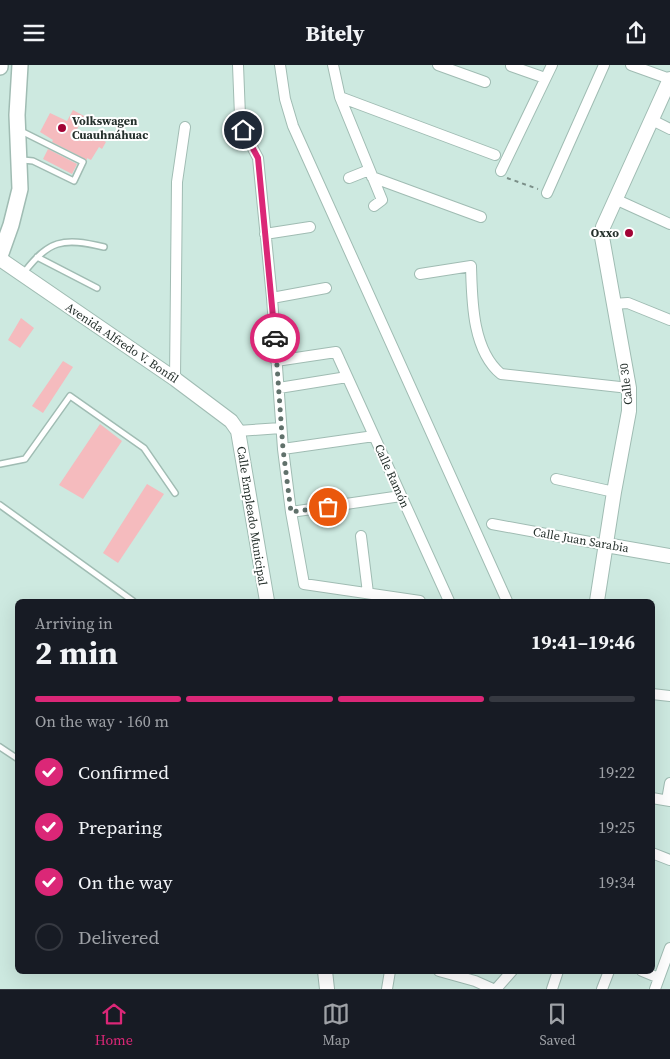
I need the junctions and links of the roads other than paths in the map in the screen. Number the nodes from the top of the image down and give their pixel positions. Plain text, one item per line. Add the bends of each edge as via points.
1 (21, 65) edge
2 (238, 65) edge
3 (280, 65) edge
4 (333, 65) edge
5 (438, 65) edge
6 (552, 65) edge
7 (604, 65) edge
8 (631, 65) edge
9 (511, 66) edge
10 (546, 78) junction
11 (670, 79) edge
12 (485, 82) dead end
13 (340, 97) junction
14 (652, 120) junction
15 (185, 127) dead end
16 (670, 129) edge
17 (23, 132) junction
18 (495, 155) dead end
19 (24, 160) junction
20 (501, 171) road end
21 (370, 174) junction
22 (349, 178) dead end
23 (20, 189) junction
24 (547, 193) road end
25 (615, 199) junction
26 (374, 206) dead end
27 (481, 217) dead end
28 (670, 224) edge
29 (310, 227) dead end
30 (265, 234) junction
31 (104, 247) dead end
32 (37, 257) junction
33 (0, 258) edge
34 (420, 274) dead end
35 (22, 275) junction
36 (97, 288) dead end
37 (326, 288) dead end
38 (272, 298) junction
39 (613, 304) junction
40 (670, 320) edge
41 (276, 361) junction
42 (347, 377) junction
43 (175, 379) junction
44 (279, 388) junction
45 (629, 388) junction
46 (281, 428) junction
47 (238, 431) junction
48 (374, 436) junction
49 (283, 449) junction
50 (0, 464) edge
51 (556, 479) dead end
52 (614, 492) junction
53 (176, 493) dead end
54 (401, 495) junction
55 (0, 505) edge
56 (291, 512) junction
57 (492, 524) dead end
58 (361, 536) dead end
59 (606, 545) junction
60 (670, 556) edge
61 (368, 593) junction
62 (130, 599) edge
63 (267, 599) edge
64 (407, 599) edge
65 (448, 599) edge
66 (506, 599) edge
67 (597, 599) edge
68 (655, 694) edge
69 (670, 696) edge
70 (0, 747) edge
71 (15, 757) edge
72 (670, 783) edge
73 (655, 799) edge
74 (669, 801) edge
75 (655, 854) edge
76 (670, 860) edge
77 (670, 948) edge
78 (325, 974) edge
79 (389, 974) edge
80 (450, 974) edge
81 (508, 974) edge
82 (557, 974) edge
83 (608, 974) edge
84 (649, 974) edge
85 (659, 978) junction
86 (491, 988) edge
87 (327, 989) edge
88 (386, 989) edge
89 (552, 989) edge
90 (602, 989) edge
91 (656, 989) edge

1 - 17 street
1 - 23 main road via 17,115
2 - 30 street via 240,116 243,130 258,158
3 - 66 street via 293,126
4 - 13 street
5 - 12 street
6 - 10 street
7 - 24 street
8 - 11 street
9 - 10 street
10 - 20 street
11 - 14 street, Calle 30
13 - 18 street
13 - 21 street
14 - 16 street
14 - 25 street, Calle 30
15 - 43 street via 177,182
17 - 19 street
17 - 19 lane via 83,162 74,181 55,168
19 - 23 street
21 - 22 street
21 - 26 street via 382,200
21 - 27 street
23 - 33 main road
25 - 28 street
25 - 39 street, Calle 30 via 602,237
29 - 30 street
30 - 38 street
31 - 32 lane via 58,243
32 - 35 lane
32 - 36 lane
33 - 35 street, Avenida Alfredo V. Bonfil
34 - 45 street via 471,266 472,304 478,339 501,374
35 - 43 street, Avenida Alfredo V. Bonfil
37 - 38 street
38 - 41 street
39 - 40 street via 628,303
39 - 45 street, Calle 30
41 - 42 street, Calle Ramón via 336,352
41 - 44 street
42 - 44 street
42 - 48 street, Calle Ramón
43 - 47 street, Avenida Alfredo V. Bonfil via 231,421
44 - 46 street
45 - 52 street, Calle 30 via 630,411
46 - 47 street
46 - 49 street
47 - 63 street, Calle Empleado Municipal
48 - 49 street
48 - 54 street, Calle Ramón
49 - 56 street
50 - 53 lane via 25,459 70,396 144,448
51 - 52 street
52 - 59 street, Calle 30
54 - 56 street
54 - 65 street, Calle Ramón
55 - 62 lane
56 - 61 street via 304,583
57 - 59 street, Calle Juan Sarabia
58 - 61 street
59 - 60 street, Calle Juan Sarabia
59 - 67 street, Calle 30
61 - 64 street
68 - 69 street
70 - 71 lane
72 - 74 street
73 - 74 street
75 - 76 street
77 - 85 street
78 - 87 street
79 - 88 street
80 - 86 street
81 - 86 street
82 - 89 street
83 - 90 street
84 - 85 street
85 - 91 street

